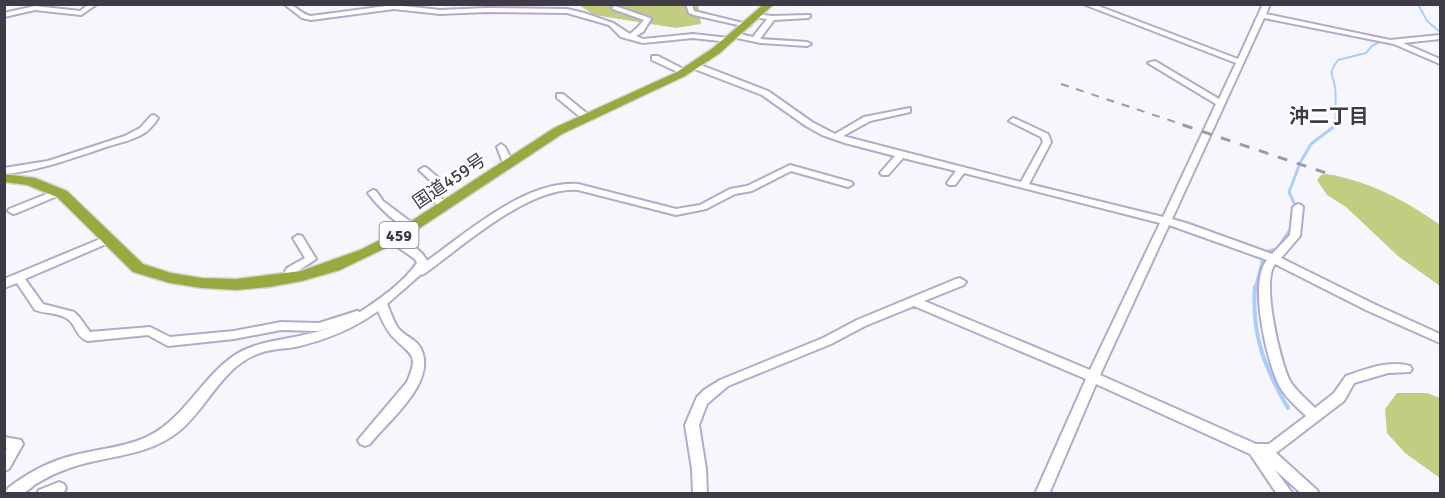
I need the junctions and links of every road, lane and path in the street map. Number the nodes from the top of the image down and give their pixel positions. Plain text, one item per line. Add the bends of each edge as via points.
1 (94, 4) edge
2 (287, 4) edge
3 (689, 4) edge
4 (1086, 4) edge
5 (1267, 4) edge
6 (615, 8) dead end
7 (771, 11) edge
8 (4, 15) edge
9 (1262, 15) junction
10 (808, 16) dead end
11 (752, 21) junction
12 (732, 37) junction
13 (1440, 37) edge
14 (631, 38) junction
15 (755, 40) junction
16 (1394, 41) junction
17 (807, 44) dead end
18 (655, 58) dead end
19 (1240, 62) junction
20 (1440, 62) edge
21 (1152, 63) dead end
22 (690, 69) junction
23 (560, 96) dead end
24 (1221, 104) junction
25 (907, 110) dead end
26 (154, 118) dead end
27 (587, 118) junction
28 (1013, 121) dead end
29 (836, 137) junction
30 (501, 147) dead end
31 (900, 155) junction
32 (508, 163) junction
33 (424, 170) dead end
34 (4, 171) edge
35 (961, 171) junction
36 (885, 172) dead end
37 (4, 178) edge
38 (952, 183) dead end
39 (848, 184) dead end
40 (1023, 186) junction
41 (59, 192) junction
42 (373, 193) dead end
43 (444, 206) junction
44 (1298, 207) dead end
45 (13, 211) dead end
46 (1167, 221) junction
47 (411, 227) junction
48 (298, 238) dead end
49 (109, 239) junction
50 (393, 239) junction
51 (1275, 260) junction
52 (417, 273) junction
53 (19, 278) junction
54 (287, 278) junction
55 (960, 282) dead end
56 (4, 284) edge
57 (915, 302) junction
58 (376, 307) junction
59 (1440, 339) edge
60 (1406, 369) dead end
61 (1093, 377) junction
62 (1313, 415) junction
63 (365, 440) dead end
64 (4, 442) edge
65 (1260, 450) junction
66 (4, 465) edge
67 (59, 488) dead end
68 (11, 494) edge
69 (44, 494) edge
70 (700, 494) edge
71 (1042, 494) edge
72 (1286, 494) edge
73 (1312, 494) edge

1 - 8 street via 81,13 45,8
2 - 14 street via 311,18 394,8 567,12 611,24
3 - 11 street via 696,14
4 - 19 street
5 - 9 street
6 - 14 street via 648,19
7 - 10 street
7 - 11 highway, 国道459号 / 459
7 - 15 street
9 - 16 street
9 - 19 street
11 - 12 highway, 国道459号 / 459
12 - 14 street via 682,36 649,42
12 - 15 street
12 - 22 highway, 国道459号 / 459
13 - 16 street
15 - 17 street
16 - 20 street
18 - 22 street
19 - 24 street
21 - 24 street
22 - 27 highway, 国道459号 / 459
22 - 29 street via 765,93 802,120
23 - 27 street
24 - 46 street
25 - 29 street via 867,119
26 - 34 street via 149,126 130,136 64,160
27 - 32 highway, 国道459号 / 459
28 - 40 street via 1045,136 1047,142
29 - 31 street
30 - 32 street
31 - 35 street
31 - 36 street
32 - 43 highway, 国道459号 / 459
33 - 43 street via 437,182 436,199
35 - 38 street
35 - 40 street
37 - 41 highway, 国道459号 / 459 via 30,181
39 - 52 street via 790,168 703,207 676,212 578,187 560,187 511,206
40 - 46 street
41 - 45 street
41 - 49 highway, 国道459号 / 459
42 - 47 street
43 - 47 highway, 国道459号 / 459
44 - 51 street via 1295,236
46 - 51 street
46 - 61 street
47 - 50 highway, 国道459号 / 459
48 - 54 street via 311,259 291,271
49 - 53 street
49 - 54 highway, 国道459号 / 459 via 138,268 171,279 216,286
50 - 52 street via 420,257 422,263
50 - 54 highway, 国道459号 / 459 via 345,261
51 - 59 street
51 - 62 street via 1267,267 1264,283 1275,361 1286,386
52 - 58 street
53 - 56 street
53 - 58 street via 39,308 69,314 88,337 150,331 164,341 197,339 281,326 330,325
55 - 57 street
57 - 61 street
57 - 70 street via 732,380 709,394 692,425
58 - 63 street via 419,356 410,390
58 - 68 street via 318,338 244,354 225,370 191,413 161,437 128,451 57,466
60 - 62 street via 1388,368 1350,380 1339,397
61 - 65 street
61 - 71 street
62 - 65 street via 1272,449
64 - 66 street via 16,444
65 - 72 street via 1273,478
65 - 73 street
67 - 69 street

